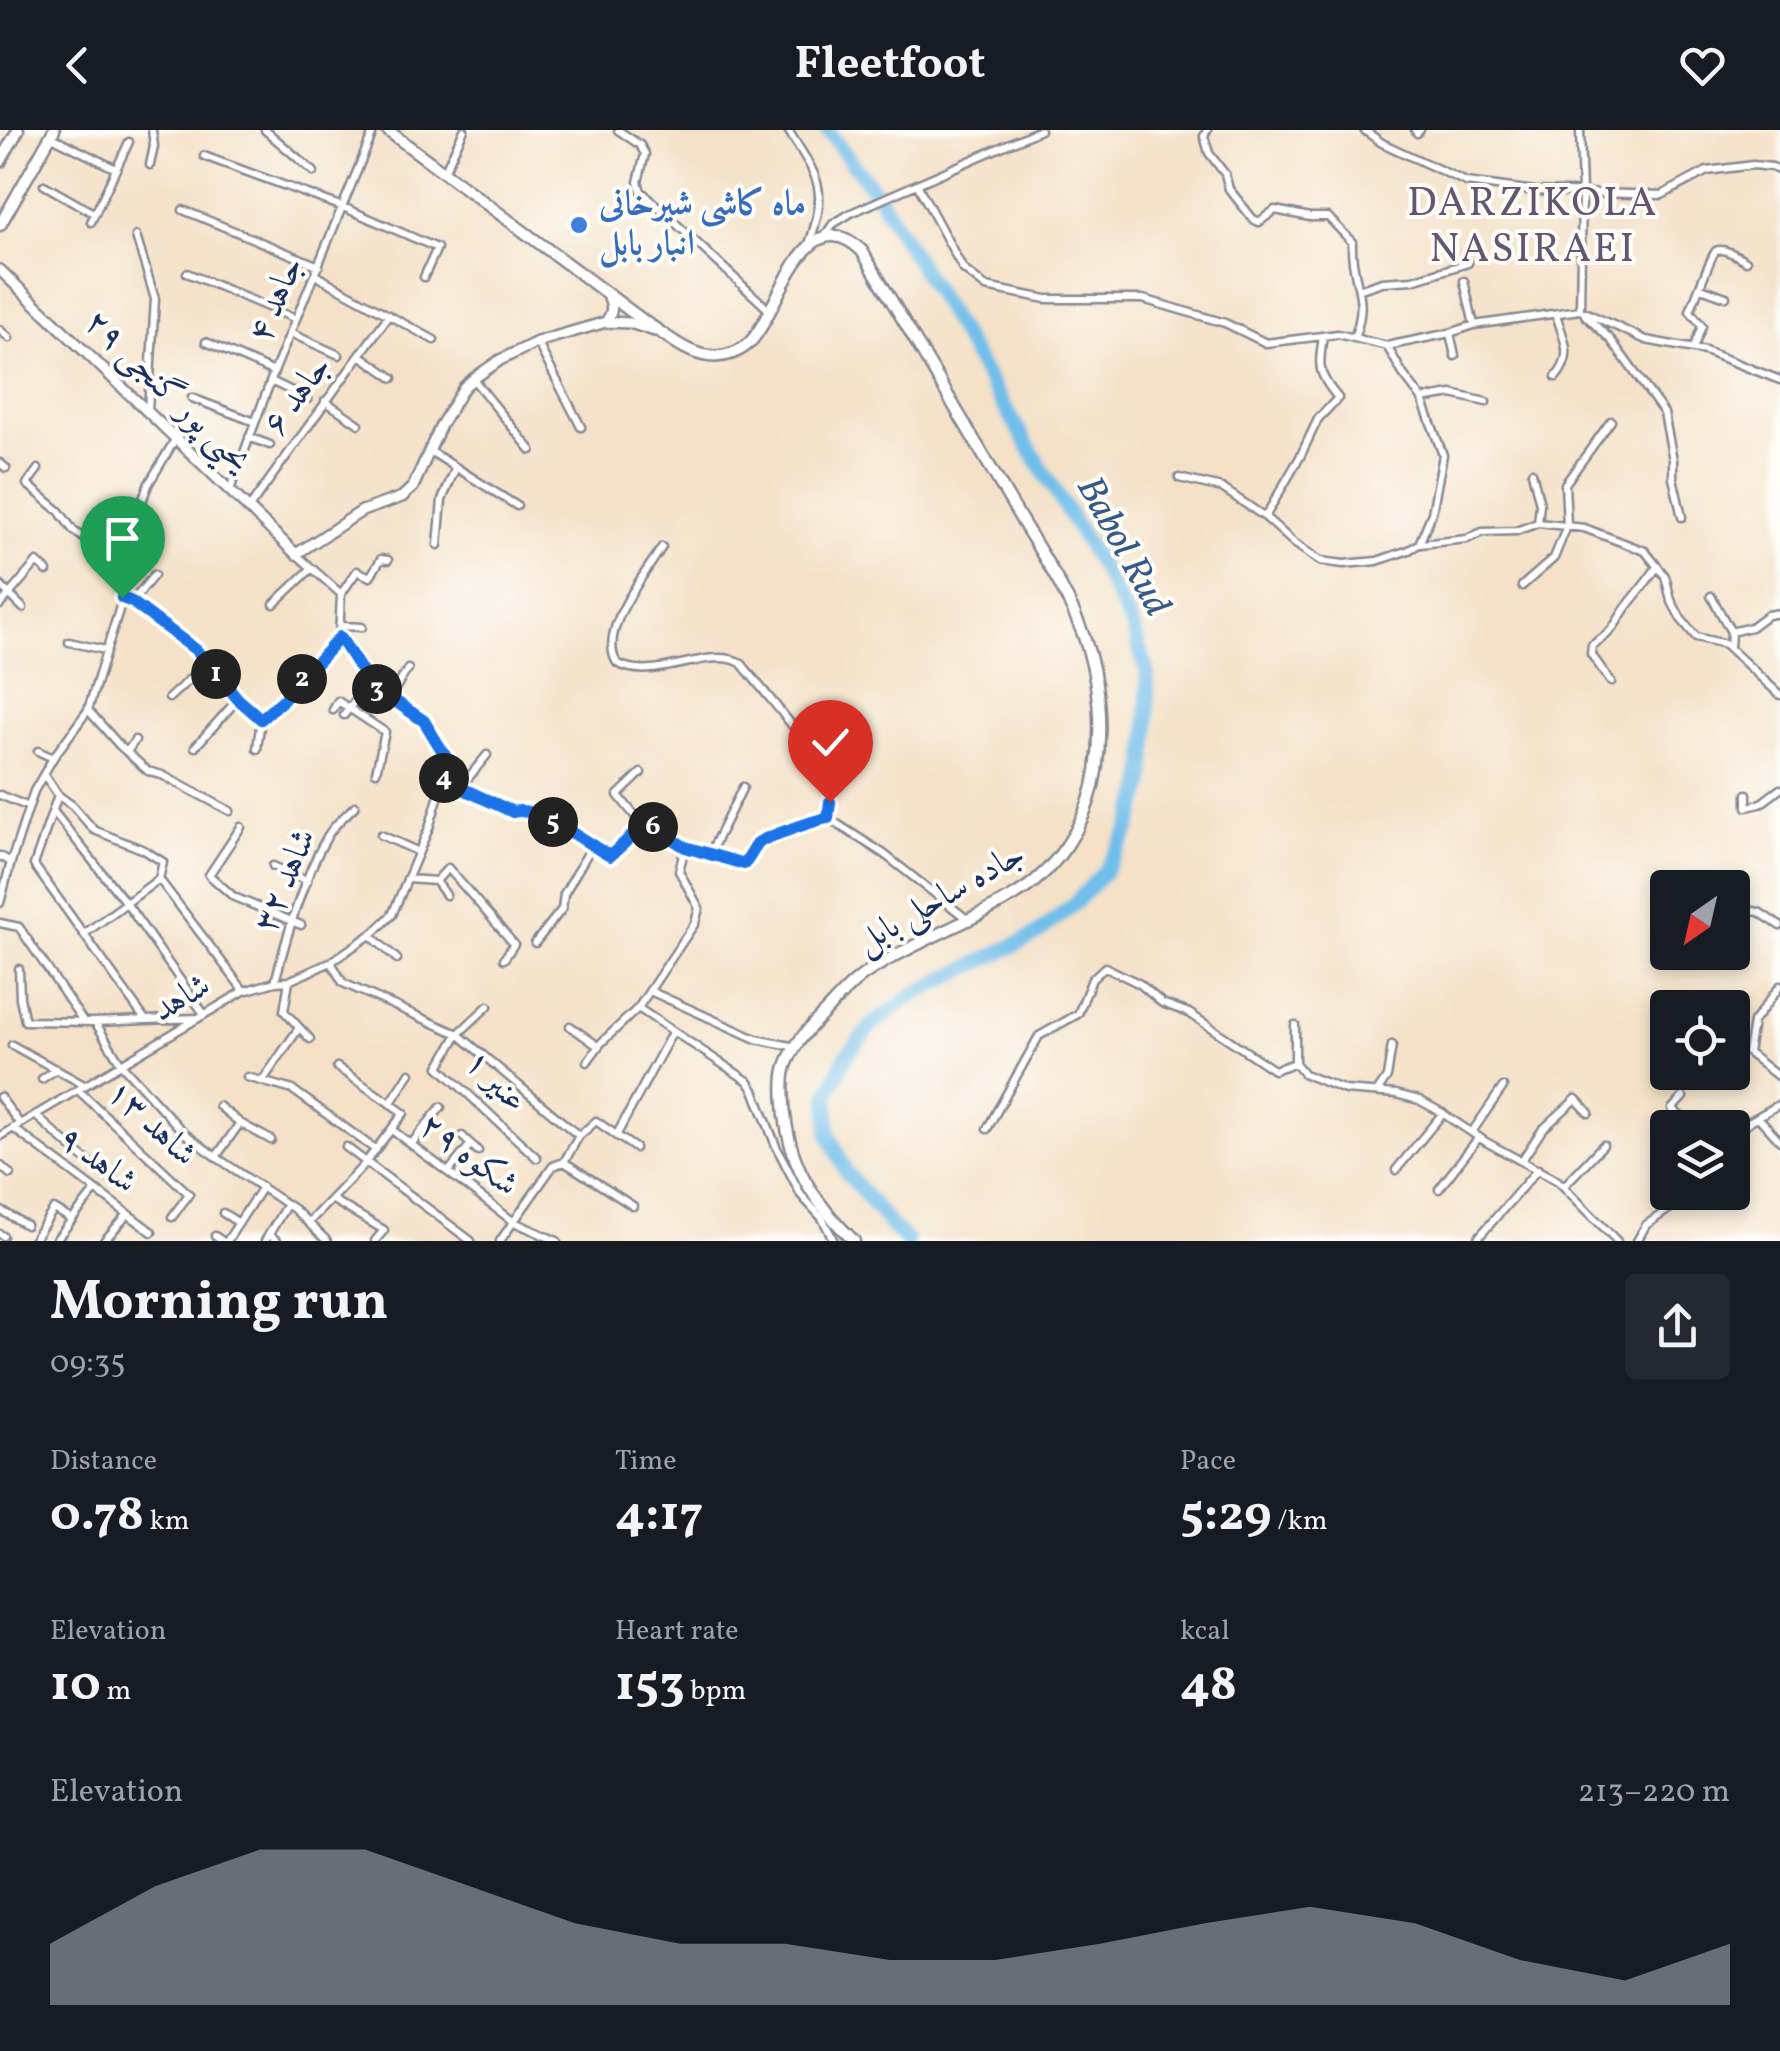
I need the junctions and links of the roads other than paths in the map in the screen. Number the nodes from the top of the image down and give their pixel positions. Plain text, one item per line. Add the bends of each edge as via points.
1 (18, 130) edge
2 (152, 130) edge
3 (265, 130) edge
4 (374, 130) edge
5 (387, 130) edge
6 (464, 130) edge
7 (618, 130) edge
8 (788, 130) edge
9 (1040, 130) edge
10 (1206, 130) edge
11 (1364, 130) edge
12 (1580, 130) edge
13 (52, 133) edge
14 (129, 142) dead end
15 (204, 156) dead end
16 (1, 159) edge
17 (150, 165) dead end
18 (116, 170) junction
19 (1780, 171) edge
20 (314, 172) dead end
21 (444, 172) junction
22 (917, 184) junction
23 (44, 185) dead end
24 (1582, 193) junction
25 (343, 207) junction
26 (183, 210) dead end
27 (95, 214) junction
28 (90, 222) dead end
29 (0, 226) edge
30 (136, 236) dead end
31 (823, 238) junction
32 (808, 245) junction
33 (1746, 261) dead end
34 (1468, 263) dead end
35 (319, 266) junction
36 (0, 270) edge
37 (187, 273) dead end
38 (315, 275) junction
39 (424, 277) dead end
40 (1464, 281) dead end
41 (1702, 288) junction
42 (1360, 290) junction
43 (606, 293) junction
44 (1726, 297) dead end
45 (770, 310) junction
46 (1580, 310) junction
47 (1556, 314) junction
48 (389, 315) junction
49 (296, 319) junction
50 (606, 322) junction
51 (1474, 326) junction
52 (0, 330) edge
53 (290, 333) junction
54 (1450, 333) junction
55 (1323, 336) junction
56 (669, 337) junction
57 (10, 338) dead end
58 (1354, 338) junction
59 (434, 340) dead end
60 (206, 342) dead end
61 (537, 342) junction
62 (1387, 346) junction
63 (1692, 349) junction
64 (339, 355) dead end
65 (360, 355) junction
66 (1455, 356) dead end
67 (274, 372) junction
68 (1556, 376) dead end
69 (393, 378) dead end
70 (473, 379) junction
71 (271, 380) junction
72 (1780, 380) edge
73 (192, 398) dead end
74 (308, 399) dead end
75 (1422, 399) junction
76 (325, 401) junction
77 (1486, 402) dead end
78 (148, 411) junction
79 (255, 422) junction
80 (1611, 422) dead end
81 (360, 424) dead end
82 (581, 426) dead end
83 (249, 437) junction
84 (176, 438) junction
85 (270, 445) dead end
86 (531, 450) dead end
87 (430, 451) junction
88 (456, 468) junction
89 (38, 469) dead end
90 (1532, 472) dead end
91 (1179, 478) dead end
92 (230, 490) junction
93 (517, 506) dead end
94 (249, 508) junction
95 (1265, 517) junction
96 (1682, 517) dead end
97 (129, 523) junction
98 (1538, 524) junction
99 (1567, 526) junction
100 (154, 539) dead end
101 (1419, 544) junction
102 (438, 545) dead end
103 (662, 547) dead end
104 (120, 551) junction
105 (296, 554) junction
106 (388, 560) dead end
107 (1657, 567) junction
108 (312, 568) junction
109 (47, 571) dead end
110 (154, 575) dead end
111 (0, 585) edge
112 (1522, 586) dead end
113 (9, 594) junction
114 (341, 594) junction
115 (1711, 596) dead end
116 (122, 598) junction
117 (132, 602) junction
118 (274, 604) dead end
119 (0, 605) edge
120 (23, 608) dead end
121 (1780, 613) edge
122 (341, 626) junction
123 (362, 627) dead end
124 (1731, 632) junction
125 (340, 637) junction
126 (69, 642) dead end
127 (1730, 648) junction
128 (105, 650) junction
129 (206, 664) junction
130 (408, 669) dead end
131 (1611, 682) dead end
132 (369, 683) junction
133 (1780, 694) edge
134 (169, 698) dead end
135 (390, 698) junction
136 (238, 699) junction
137 (88, 710) junction
138 (333, 710) dead end
139 (347, 712) junction
140 (261, 719) junction
141 (135, 740) dead end
142 (195, 747) dead end
143 (258, 748) dead end
144 (38, 750) dead end
145 (127, 752) junction
146 (487, 755) dead end
147 (53, 758) junction
148 (376, 772) dead end
149 (641, 773) dead end
150 (44, 774) junction
151 (444, 780) junction
152 (743, 787) dead end
153 (460, 788) junction
154 (1780, 789) edge
155 (1747, 794) dead end
156 (0, 795) edge
157 (58, 795) junction
158 (355, 806) dead end
159 (29, 807) junction
160 (53, 810) junction
161 (230, 811) dead end
162 (828, 818) junction
163 (643, 826) junction
164 (240, 827) dead end
165 (382, 835) dead end
166 (592, 846) junction
167 (685, 847) junction
168 (419, 852) junction
169 (708, 855) junction
170 (0, 856) edge
171 (11, 862) junction
172 (273, 866) dead end
173 (158, 879) junction
174 (407, 879) junction
175 (307, 881) junction
176 (436, 881) junction
177 (446, 895) dead end
178 (0, 903) edge
179 (126, 903) junction
180 (1750, 911) edge
181 (968, 920) junction
182 (290, 922) junction
183 (0, 923) edge
184 (300, 925) dead end
185 (1780, 926) edge
186 (84, 934) junction
187 (370, 935) junction
188 (535, 944) dead end
189 (397, 959) dead end
190 (504, 959) dead end
191 (331, 962) junction
192 (19, 969) dead end
193 (289, 981) junction
194 (274, 982) junction
195 (1780, 986) edge
196 (244, 991) junction
197 (650, 991) junction
198 (488, 1006) dead end
199 (638, 1008) junction
200 (202, 1016) junction
201 (144, 1018) junction
202 (83, 1021) junction
203 (95, 1022) junction
204 (570, 1026) dead end
205 (1295, 1026) dead end
206 (298, 1028) junction
207 (673, 1031) junction
208 (458, 1034) junction
209 (310, 1039) dead end
210 (12, 1045) dead end
211 (1392, 1045) dead end
212 (598, 1046) junction
213 (796, 1047) junction
214 (587, 1062) dead end
215 (1294, 1063) junction
216 (122, 1064) junction
217 (337, 1067) dead end
218 (56, 1070) junction
219 (410, 1073) dead end
220 (247, 1078) dead end
221 (1780, 1078) edge
222 (42, 1079) dead end
223 (263, 1080) junction
224 (81, 1088) junction
225 (1503, 1088) dead end
226 (1377, 1093) junction
227 (0, 1097) edge
228 (1684, 1097) dead end
229 (390, 1104) junction
230 (1780, 1104) edge
231 (218, 1106) dead end
232 (440, 1107) dead end
233 (1673, 1110) edge
234 (1443, 1113) junction
235 (1589, 1113) dead end
236 (35, 1116) junction
237 (1758, 1116) junction
238 (1750, 1122) edge
239 (240, 1123) junction
240 (17, 1126) junction
241 (987, 1129) dead end
242 (392, 1130) junction
243 (1476, 1134) junction
244 (0, 1136) edge
245 (462, 1136) dead end
246 (579, 1136) junction
247 (616, 1136) junction
248 (271, 1140) dead end
249 (1780, 1141) edge
250 (412, 1144) junction
251 (471, 1144) junction
252 (1603, 1145) dead end
253 (346, 1147) dead end
254 (635, 1148) dead end
255 (376, 1150) junction
256 (478, 1151) dead end
257 (216, 1158) junction
258 (537, 1158) dead end
259 (1522, 1160) junction
260 (564, 1162) junction
261 (0, 1165) edge
262 (365, 1165) junction
263 (1538, 1169) junction
264 (1396, 1170) dead end
265 (448, 1171) junction
266 (10, 1174) dead end
267 (114, 1181) dead end
268 (1564, 1186) junction
269 (262, 1187) junction
270 (1439, 1189) dead end
271 (95, 1191) junction
272 (331, 1199) junction
273 (287, 1204) junction
274 (633, 1206) dead end
275 (1668, 1210) edge
276 (0, 1212) edge
277 (223, 1212) dead end
278 (127, 1215) junction
279 (172, 1216) dead end
280 (72, 1219) junction
281 (309, 1222) junction
282 (514, 1222) junction
283 (239, 1223) junction
284 (26, 1226) dead end
285 (152, 1232) dead end
286 (267, 1238) edge
287 (1478, 1238) dead end
288 (221, 1239) edge
289 (33, 1241) edge
290 (55, 1241) edge
291 (104, 1241) edge
292 (277, 1241) edge
293 (327, 1241) edge
294 (374, 1241) edge
295 (471, 1241) edge
296 (500, 1241) edge
297 (557, 1241) edge
298 (834, 1241) edge
299 (854, 1241) edge
300 (1617, 1241) edge
301 (1637, 1241) edge

1 - 16 main road
2 - 17 street
3 - 20 street
4 - 25 street, جاهد ۴
5 - 21 main road
6 - 21 street
7 - 45 street via 645,154 642,191
8 - 32 street via 820,186
9 - 22 street
10 - 42 street via 1209,152 1253,219 1259,222 1275,210 1328,217 1352,242
11 - 24 street via 1466,182
12 - 24 street
13 - 18 street
13 - 29 main road
14 - 18 street
15 - 25 street
18 - 27 street
19 - 24 street via 1752,165 1707,171 1662,194
21 - 43 main road
22 - 31 street via 851,213
22 - 55 street via 963,269 986,287 1046,298 1143,299 1226,323 1266,343
23 - 27 street
24 - 46 street
25 - 35 street, جاهد ۴
25 - 39 street via 437,248
26 - 35 street
27 - 28 street
30 - 78 street via 155,299
31 - 32 main road
31 - 181 main road, جاده ساحلی بابل via 844,239 862,251 1060,586 1084,634 1098,690 1096,774 1071,839 1031,885
32 - 45 main road
33 - 41 street via 1716,251
34 - 42 street
35 - 38 street, جاهد ۴
36 - 78 main road, یحیی پور گنجی ۲۹
37 - 49 street
38 - 48 street
38 - 49 street, جاهد ۴
40 - 51 street
41 - 44 street
41 - 63 street via 1690,311 1702,326
42 - 58 street via 1362,319
43 - 50 main road via 612,306
43 - 56 main road
45 - 56 main road via 754,338 727,355 696,353
46 - 47 street
46 - 63 street via 1646,340
46 - 96 street via 1664,413
47 - 51 street
47 - 68 street via 1568,356
48 - 59 street
48 - 65 street, جاهد ۶
49 - 53 street, جاهد ۴
50 - 56 main road
50 - 61 main road
51 - 54 street
52 - 57 street
53 - 64 street
53 - 67 street, جاهد ۴
54 - 62 street
54 - 66 street
55 - 58 street
55 - 95 street via 1318,366 1338,398 1318,419
58 - 62 street
60 - 67 street
61 - 70 main road
61 - 82 street
62 - 75 street
63 - 72 street
65 - 69 street
65 - 76 street, جاهد ۶
67 - 71 street, جاهد ۴
70 - 86 street
70 - 87 main road
71 - 74 street
71 - 79 street, جاهد ۴
73 - 79 street
75 - 77 street via 1452,394
75 - 101 street via 1443,455
76 - 81 street
76 - 94 street, جاهد ۶
78 - 84 main road, یحیی پور گنجی ۲۹
79 - 83 street, جاهد ۴
80 - 99 street via 1566,484
83 - 85 street
83 - 92 street, جاهد ۴
84 - 92 main road, یحیی پور گنجی ۲۹
84 - 97 street
87 - 88 street
87 - 105 main road via 402,497 362,511
88 - 93 street
88 - 102 street via 442,500
89 - 104 street via 27,484 73,530 87,542
90 - 98 street
91 - 95 street via 1222,488
92 - 94 main road, یحیی پور گنجی ۲۹
94 - 105 main road, یحیی پور گنجی ۲۹
95 - 101 street via 1320,561 1377,561
97 - 100 street
97 - 104 street
98 - 99 street
98 - 101 street
99 - 107 street via 1645,551
99 - 112 street via 1554,558
103 - 162 street via 622,612 611,641 613,658 634,669 728,658 740,663 822,763
104 - 116 street
105 - 108 street
106 - 114 street via 370,577 358,571
107 - 127 street via 1696,636
107 - 131 street via 1613,631 1592,645 1590,654
108 - 114 street
108 - 118 street
109 - 113 street via 37,562
110 - 117 street
111 - 113 street
113 - 119 street
113 - 120 street
114 - 122 street
115 - 124 street
116 - 117 street
116 - 128 street
117 - 129 street
121 - 124 street
122 - 123 street
122 - 125 street
124 - 127 street
125 - 132 street
125 - 140 street
126 - 128 street
127 - 133 street
128 - 137 street
129 - 134 street
129 - 136 street
130 - 135 street
132 - 135 street
132 - 139 street
135 - 151 street via 424,721 449,762
136 - 140 street
136 - 142 street
137 - 145 street
137 - 147 street
138 - 139 street via 338,701
139 - 148 street via 385,732
140 - 143 street
141 - 145 street
144 - 147 street
145 - 161 street via 148,771
146 - 153 street
147 - 150 street
149 - 163 street via 618,796
150 - 157 street
150 - 159 street
151 - 153 street
151 - 168 street
152 - 169 street
153 - 166 street via 552,821
154 - 155 street via 1747,808
156 - 159 street
157 - 160 street
157 - 173 street via 94,830 163,862
158 - 175 street, شاهد ۳۲ via 330,833
159 - 171 street
160 - 179 street
160 - 186 street via 34,865
162 - 169 street via 766,837 744,864
162 - 181 street
163 - 166 street via 610,856
163 - 167 street
164 - 182 street via 209,874 234,897
165 - 168 street
166 - 188 street via 562,910
167 - 169 street
167 - 197 street via 679,871 700,908
168 - 174 street
170 - 171 street
171 - 178 street
172 - 175 street
173 - 179 street
173 - 196 street
174 - 176 street
174 - 187 street, شاهد via 392,915
175 - 182 street, شاهد ۳۲
176 - 177 street
176 - 190 street via 448,868 514,944
179 - 186 street
179 - 200 street
180 - 185 street
181 - 213 main road, جاده ساحلی بابل via 869,971
182 - 184 street
182 - 194 street, شاهد ۳۲
183 - 202 street via 19,927
186 - 201 street
187 - 189 street
187 - 191 street, شاهد
191 - 193 street, شاهد
191 - 208 street via 344,984
192 - 202 street via 25,1021
193 - 194 street, شاهد
193 - 206 street via 284,1011
194 - 196 street, شاهد
195 - 221 street via 1752,1022 1748,1053
196 - 200 street, شاهد
197 - 199 street
197 - 213 street via 756,1039
198 - 208 street
199 - 207 street
199 - 212 street
200 - 201 street
200 - 216 street, شاهد
201 - 203 street
202 - 203 street
203 - 216 street
204 - 212 street
205 - 215 street
206 - 209 street
206 - 223 street
207 - 247 street
207 - 298 street via 748,1081 801,1195
208 - 246 street
208 - 258 street, عنیر ۱ via 439,1067
210 - 218 street, شاهد ۱۳
211 - 226 street via 1387,1078
212 - 214 street
213 - 299 main road, جاده ساحلی بابل via 785,1067 786,1133 813,1195
215 - 226 street via 1304,1074 1345,1090
215 - 241 street via 1274,1070 1189,1012 1105,968 1092,979 1078,1014 1039,1036
216 - 224 street, شاهد
216 - 257 street
217 - 229 street
218 - 222 street
218 - 224 street, شاهد ۱۳
219 - 229 street
220 - 223 street
223 - 255 street via 293,1090
224 - 236 street, شاهد
224 - 279 street, شاهد ۱۳ via 189,1194 183,1210
225 - 243 street
226 - 234 street via 1419,1100
227 - 240 street, شاهد ۹
228 - 233 street
229 - 242 street via 404,1113
230 - 237 street
231 - 239 street
232 - 250 street
234 - 243 street
234 - 264 street
235 - 259 street via 1576,1099
236 - 240 street, شاهد
236 - 267 street
237 - 238 street
237 - 249 street
239 - 248 street
239 - 257 street
240 - 244 street, شاهد
240 - 271 street, شاهد ۹
242 - 250 street, شکوه ۲۹
242 - 255 street
243 - 259 street
243 - 270 street
245 - 251 street
246 - 247 street via 596,1121
246 - 260 street
247 - 254 street
250 - 265 street, شکوه ۲۹
251 - 256 street
251 - 265 street
252 - 268 street
253 - 262 street
255 - 262 street
257 - 269 street
259 - 263 street
260 - 274 street
260 - 282 street via 553,1166
261 - 266 street
262 - 272 street
262 - 295 street
263 - 268 street
263 - 287 street
265 - 282 street, شکوه ۲۹
268 - 300 street
269 - 273 street
269 - 283 street
271 - 278 street, شاهد ۹
271 - 280 street
272 - 281 street
272 - 294 street via 384,1230
273 - 281 street
273 - 286 street
275 - 301 street
276 - 284 street
277 - 283 street
278 - 285 street, شاهد ۹
278 - 291 street
280 - 289 street via 54,1209
280 - 290 street
281 - 293 street
282 - 296 street
282 - 297 street, شکوه ۲۹
283 - 288 street
286 - 292 street

